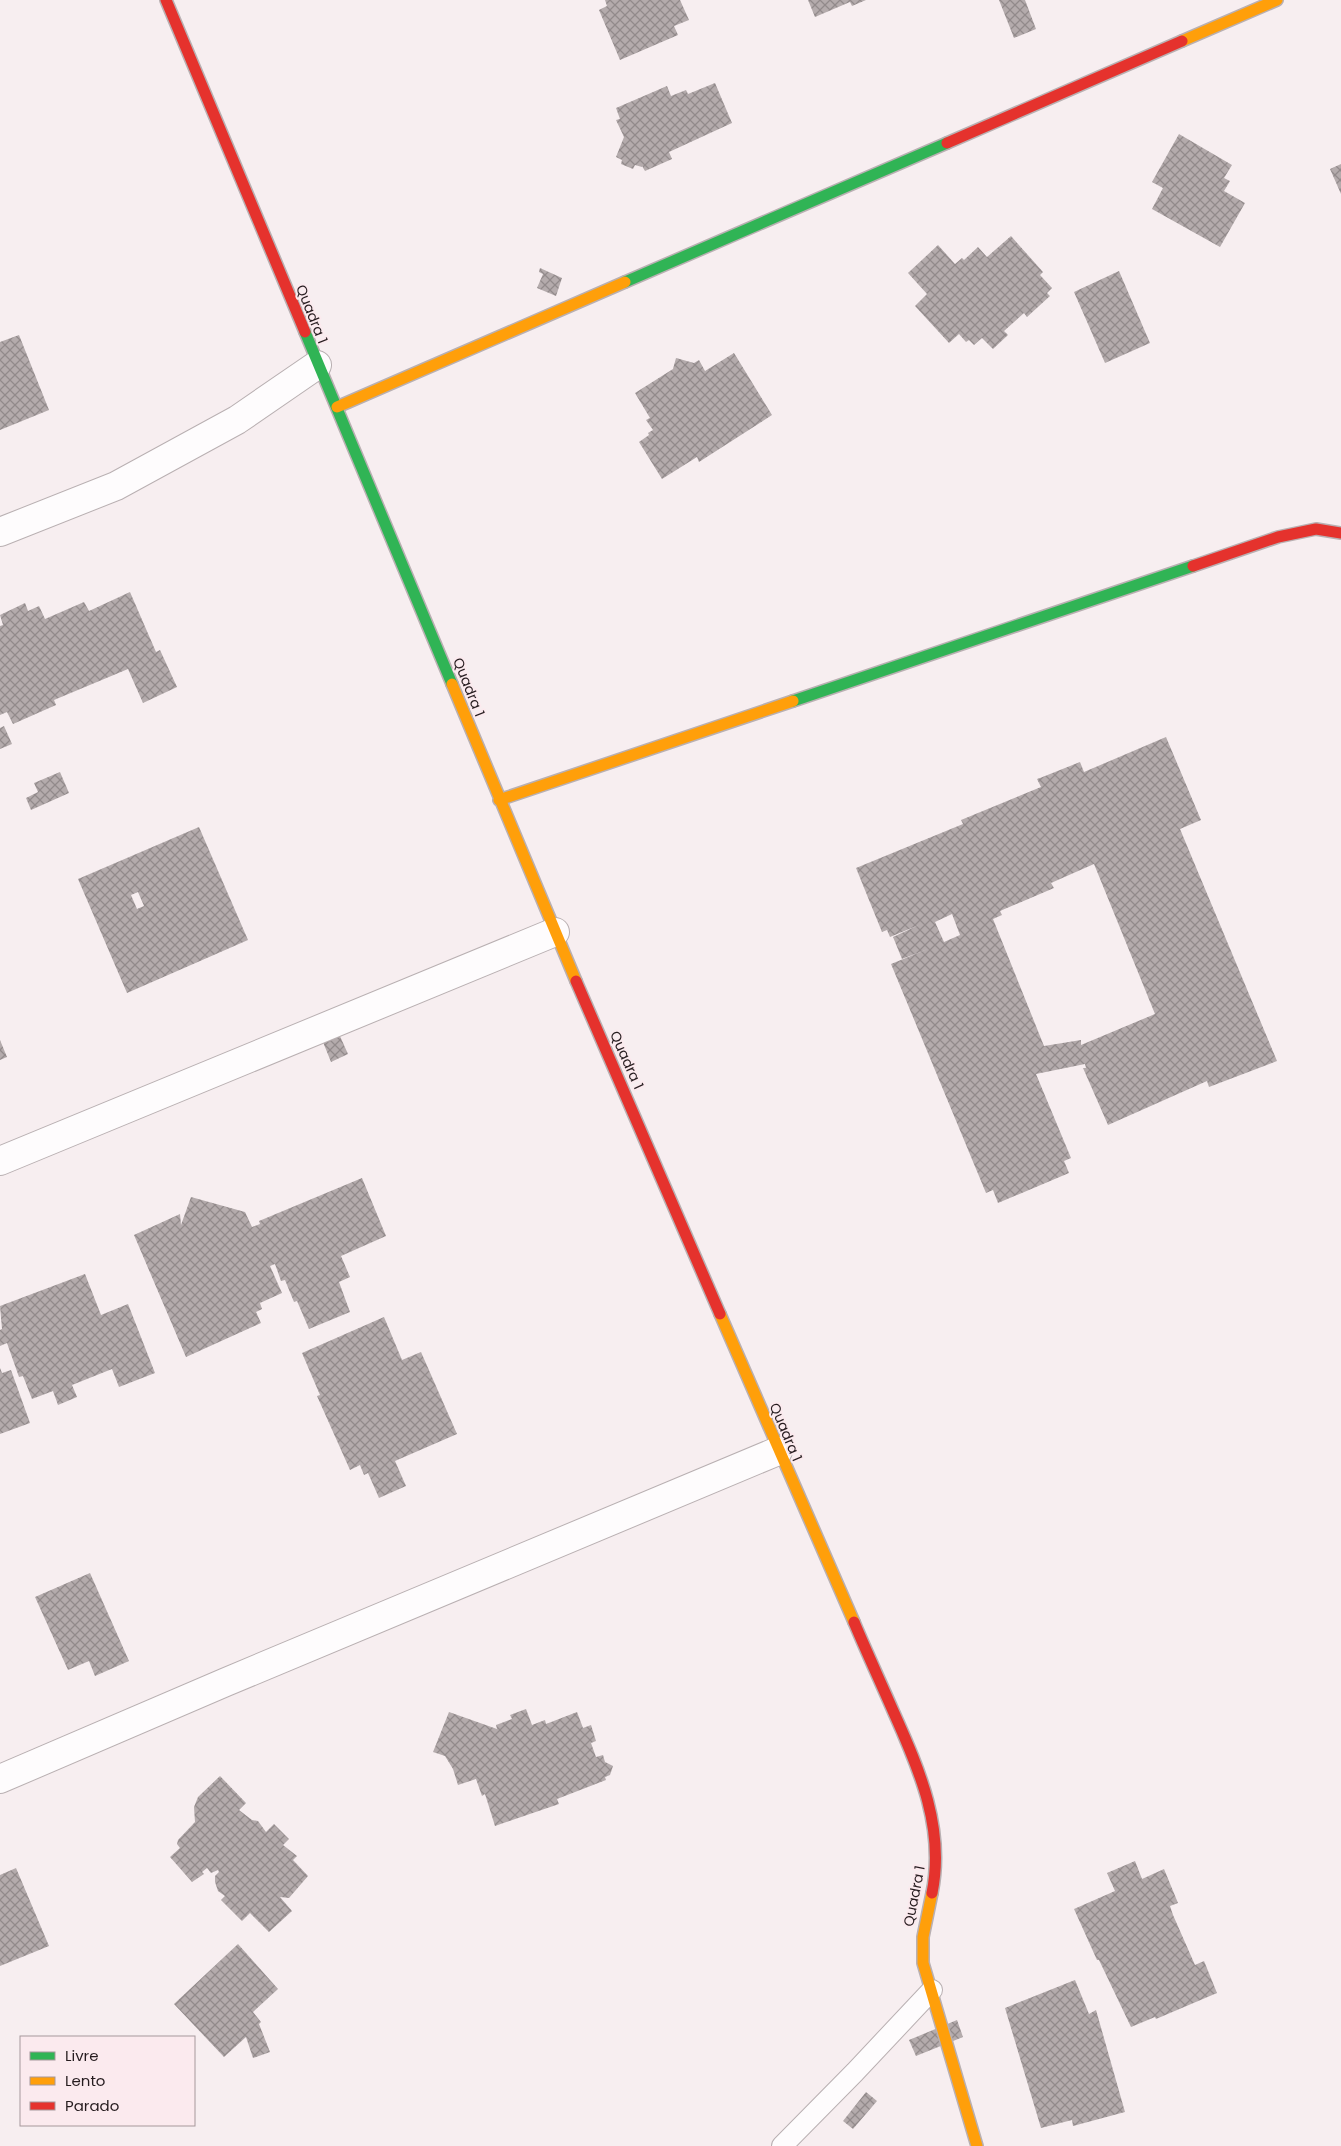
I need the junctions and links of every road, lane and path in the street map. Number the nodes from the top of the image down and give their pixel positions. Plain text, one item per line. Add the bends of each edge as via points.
1 (1277, 0) edge
2 (170, 1) edge
3 (317, 365) junction
4 (337, 407) junction
5 (0, 532) edge
6 (1341, 533) edge
7 (499, 800) junction
8 (555, 932) junction
9 (0, 1161) edge
10 (778, 1451) junction
11 (0, 1779) edge
12 (932, 1990) junction
13 (782, 2146) edge
14 (977, 2146) edge

1 - 4 street
2 - 3 street, Quadra 1
3 - 4 street, Quadra 1
3 - 5 street via 238,420 116,486
4 - 7 street, Quadra 1
6 - 7 street via 1316,530 1278,537
7 - 8 street, Quadra 1
8 - 9 street
8 - 10 street, Quadra 1
10 - 11 street
10 - 12 street, Quadra 1 via 916,1762 930,1802 936,1832 936,1866 921,1948
12 - 13 lane
12 - 14 street, Quadra 1

